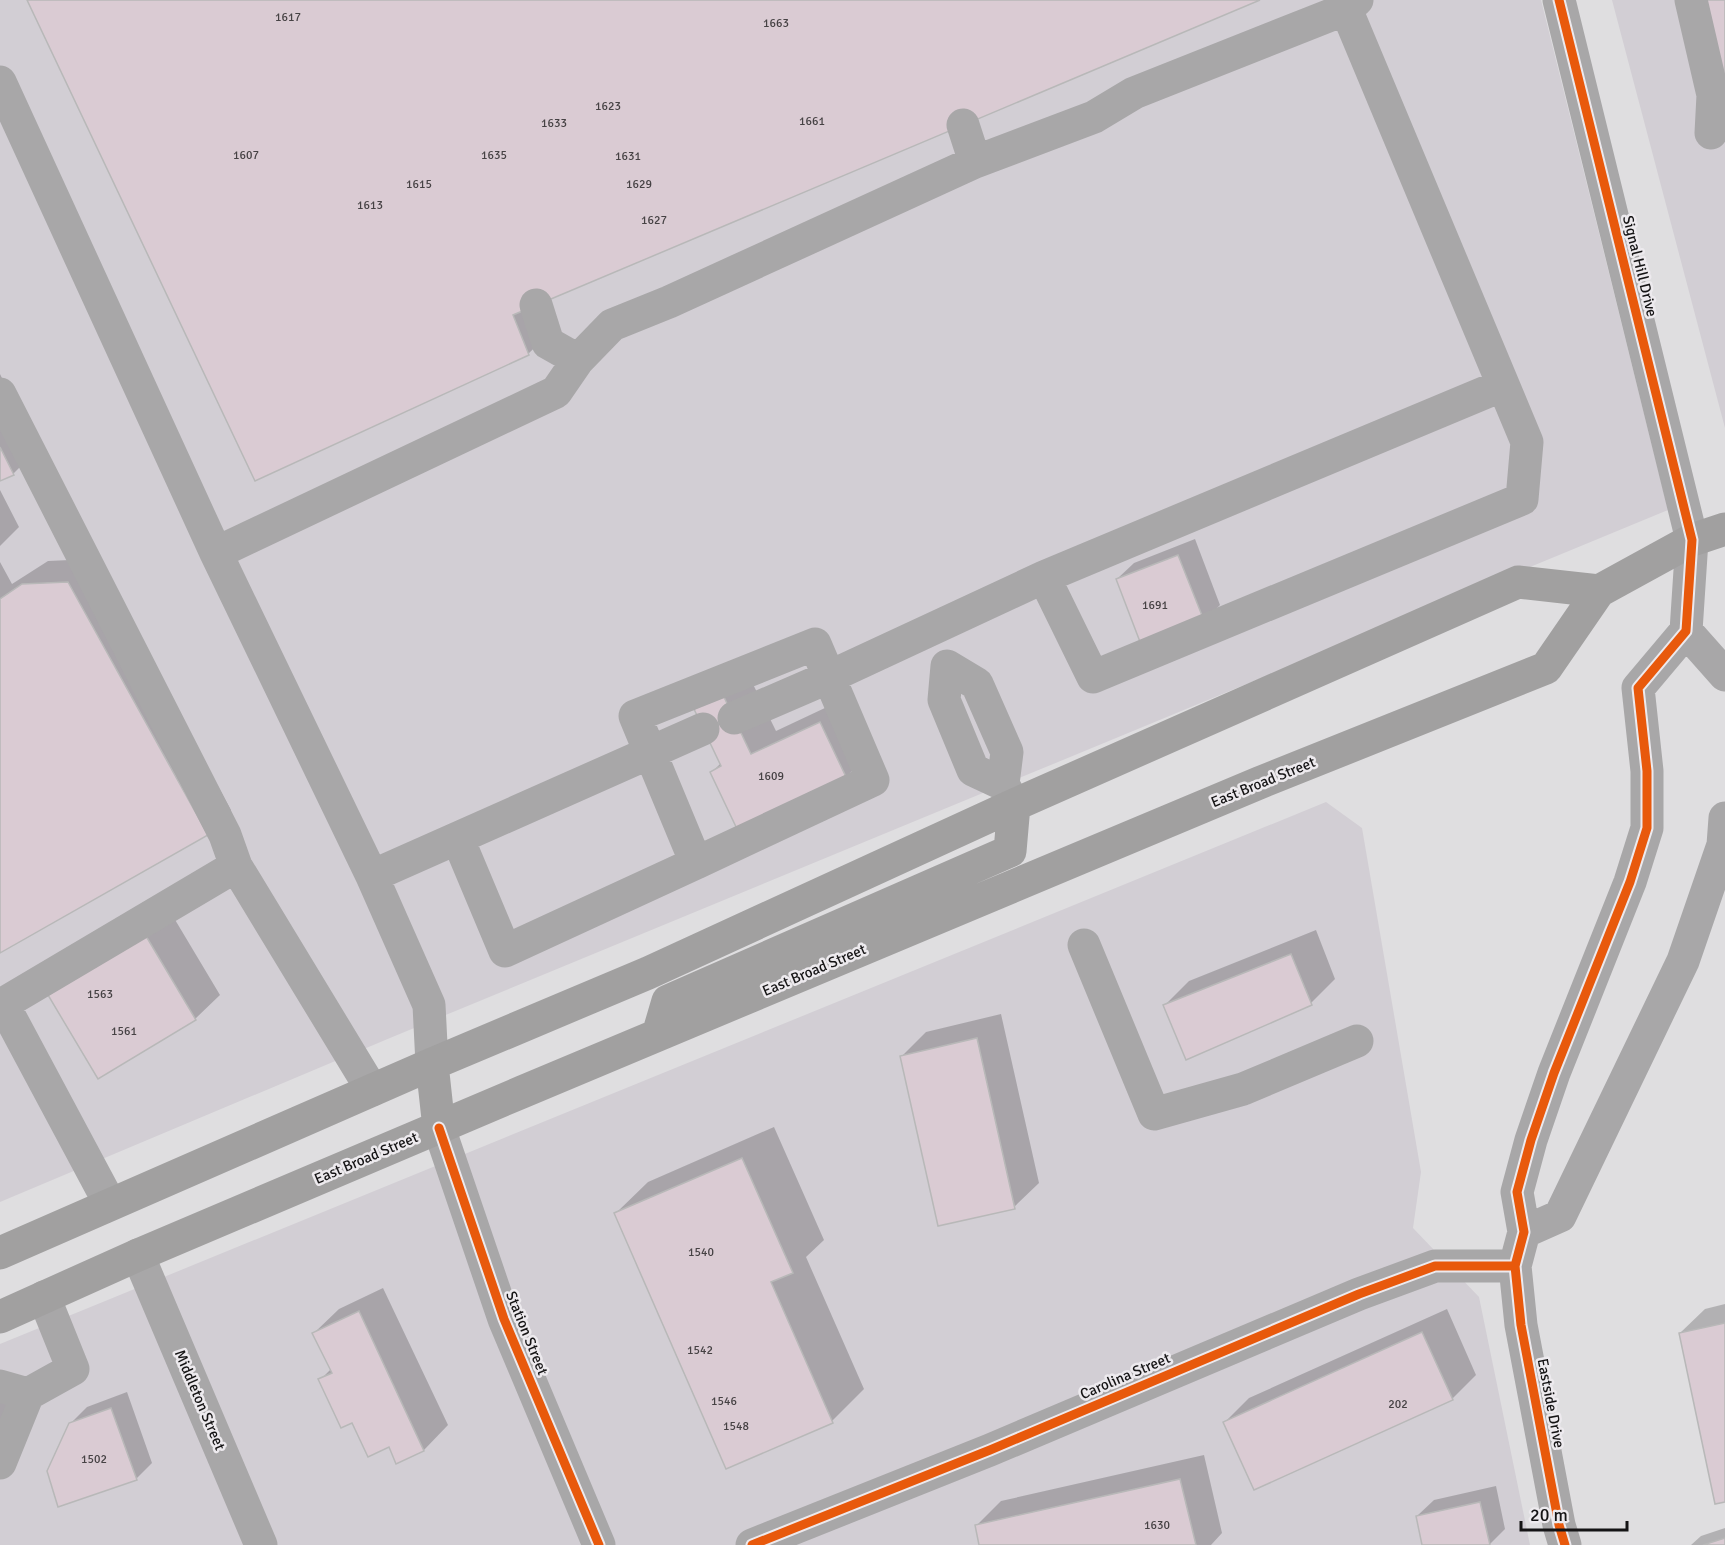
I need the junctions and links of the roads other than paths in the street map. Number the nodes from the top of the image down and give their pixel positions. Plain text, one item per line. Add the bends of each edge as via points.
1 (1559, 0) edge
2 (1691, 0) edge
3 (1352, 5) edge
4 (0, 82) edge
5 (963, 125) dead end
6 (1711, 133) dead end
7 (975, 162) junction
8 (536, 305) dead end
9 (578, 360) junction
10 (1503, 385) junction
11 (0, 394) edge
12 (1725, 529) edge
13 (1692, 540) junction
14 (216, 553) junction
15 (1044, 577) junction
16 (1599, 591) junction
17 (931, 628) junction
18 (1686, 631) junction
19 (1725, 675) edge
20 (829, 677) junction
21 (734, 718) dead end
22 (703, 729) dead end
23 (652, 752) junction
24 (1009, 794) junction
25 (1725, 818) edge
26 (458, 839) junction
27 (696, 863) junction
28 (236, 866) junction
29 (372, 876) junction
30 (1084, 945) dead end
31 (1, 1005) edge
32 (658, 1035) junction
33 (1357, 1041) dead end
34 (432, 1064) junction
35 (372, 1090) junction
36 (439, 1128) junction
37 (110, 1204) junction
38 (1524, 1232) junction
39 (0, 1252) edge
40 (138, 1255) junction
41 (1515, 1266) junction
42 (44, 1297) junction
43 (0, 1317) edge
44 (14, 1390) edge
45 (0, 1463) edge
46 (261, 1545) edge
47 (599, 1545) edge
48 (752, 1545) edge
49 (1565, 1545) edge

1 - 13 street, Signal Hill Drive
2 - 6 street via 1713,95
3 - 7 street via 1134,93 1094,117
3 - 10 street
4 - 14 street
5 - 7 street
7 - 9 street via 612,325
8 - 9 street via 548,343
9 - 14 street via 556,392
10 - 15 street
10 - 15 street via 1527,442 1522,499 1369,563 1093,677
11 - 28 street via 225,835
12 - 13 main road, East Broad Street
13 - 16 main road, East Broad Street
13 - 18 street, Signal Hill Drive
14 - 29 street
15 - 17 street
16 - 24 main road via 1518,582
16 - 32 main road, East Broad Street via 1546,668 1259,783
17 - 20 street
17 - 24 street via 947,666 977,684 1007,752
18 - 19 street
18 - 38 street via 1638,688 1647,771 1647,828 1531,1140 1517,1192
20 - 21 street
20 - 23 street via 815,644 635,717
20 - 27 street via 873,780
22 - 23 street
23 - 26 street
23 - 27 street
24 - 32 main road via 1010,851 668,1001
24 - 34 main road via 648,973
25 - 38 street via 1724,845 1683,961 1566,1206 1560,1216
26 - 27 street via 505,951
26 - 29 street
28 - 31 street
28 - 35 street
29 - 34 street via 429,1005
30 - 33 street via 1154,1114 1244,1089
31 - 37 street
32 - 36 main road, East Broad Street
34 - 35 main road
34 - 36 main road
35 - 37 main road
36 - 40 main road, East Broad Street
36 - 47 street, Station Street via 504,1319
37 - 39 main road
38 - 41 street
40 - 42 main road, East Broad Street
40 - 46 street, Middleton Street
41 - 48 street, Carolina Street via 1435,1266
41 - 49 street, Eastside Drive via 1521,1325
42 - 43 main road, East Broad Street
42 - 44 street via 73,1369
44 - 45 street

